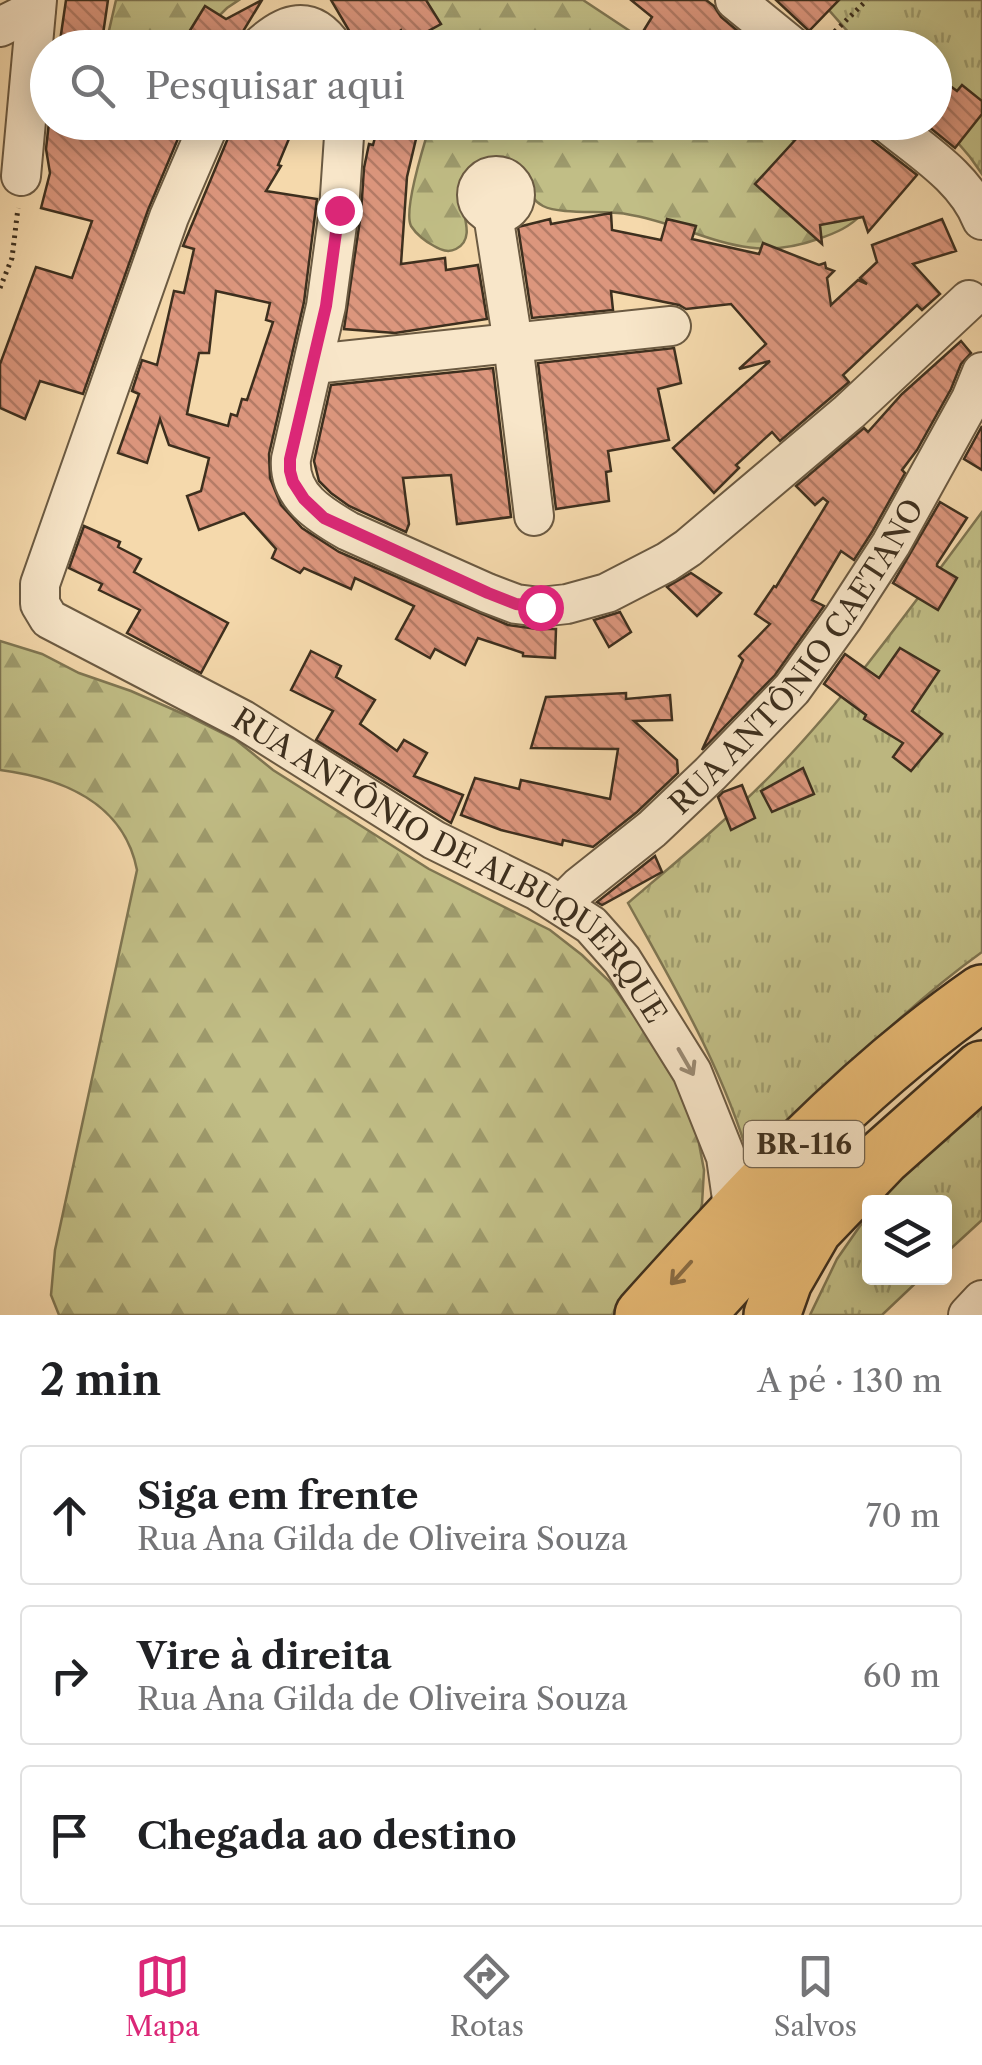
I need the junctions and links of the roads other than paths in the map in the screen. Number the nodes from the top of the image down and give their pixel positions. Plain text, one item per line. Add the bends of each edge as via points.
1 (735, 0) edge
2 (22, 14) edge
3 (282, 30) edge
4 (318, 30) edge
5 (772, 30) edge
6 (202, 140) edge
7 (343, 140) edge
8 (908, 140) edge
9 (21, 176) road end
10 (493, 214) dead end
11 (982, 220) edge
12 (978, 299) edge
13 (671, 326) dead end
14 (513, 343) junction
15 (314, 364) junction
16 (982, 372) edge
17 (534, 516) dead end
18 (561, 905) junction
19 (982, 993) edge
20 (982, 1036) edge
21 (982, 1069) edge
22 (734, 1213) junction
23 (982, 1300) edge
24 (643, 1315) edge
25 (696, 1315) edge
26 (772, 1315) edge
27 (968, 1315) edge

1 - 5 street
2 - 9 street
3 - 4 street via 303,24
6 - 18 street, RUA ANTÔNIO DE ALBUQUERQUE via 40,584 40,604 48,619 243,720 434,840
7 - 15 street
8 - 11 street via 962,185
10 - 14 street
12 - 15 street via 688,548 607,593 553,606 527,606 488,593 313,509 290,471
13 - 14 street
14 - 15 street
14 - 17 street
16 - 18 street, RUA ANTÔNIO CAETANO via 891,544 792,689 652,829
18 -> 22 street, RUA ANTÔNIO DE ALBUQUERQUE via 591,925 622,960 692,1072 726,1156
19 - 22 highway, BR-116 via 868,1082
20 - 25 highway, BR-116 via 855,1143
21 - 26 highway via 814,1229
22 -> 24 highway, BR-116
23 - 27 street

